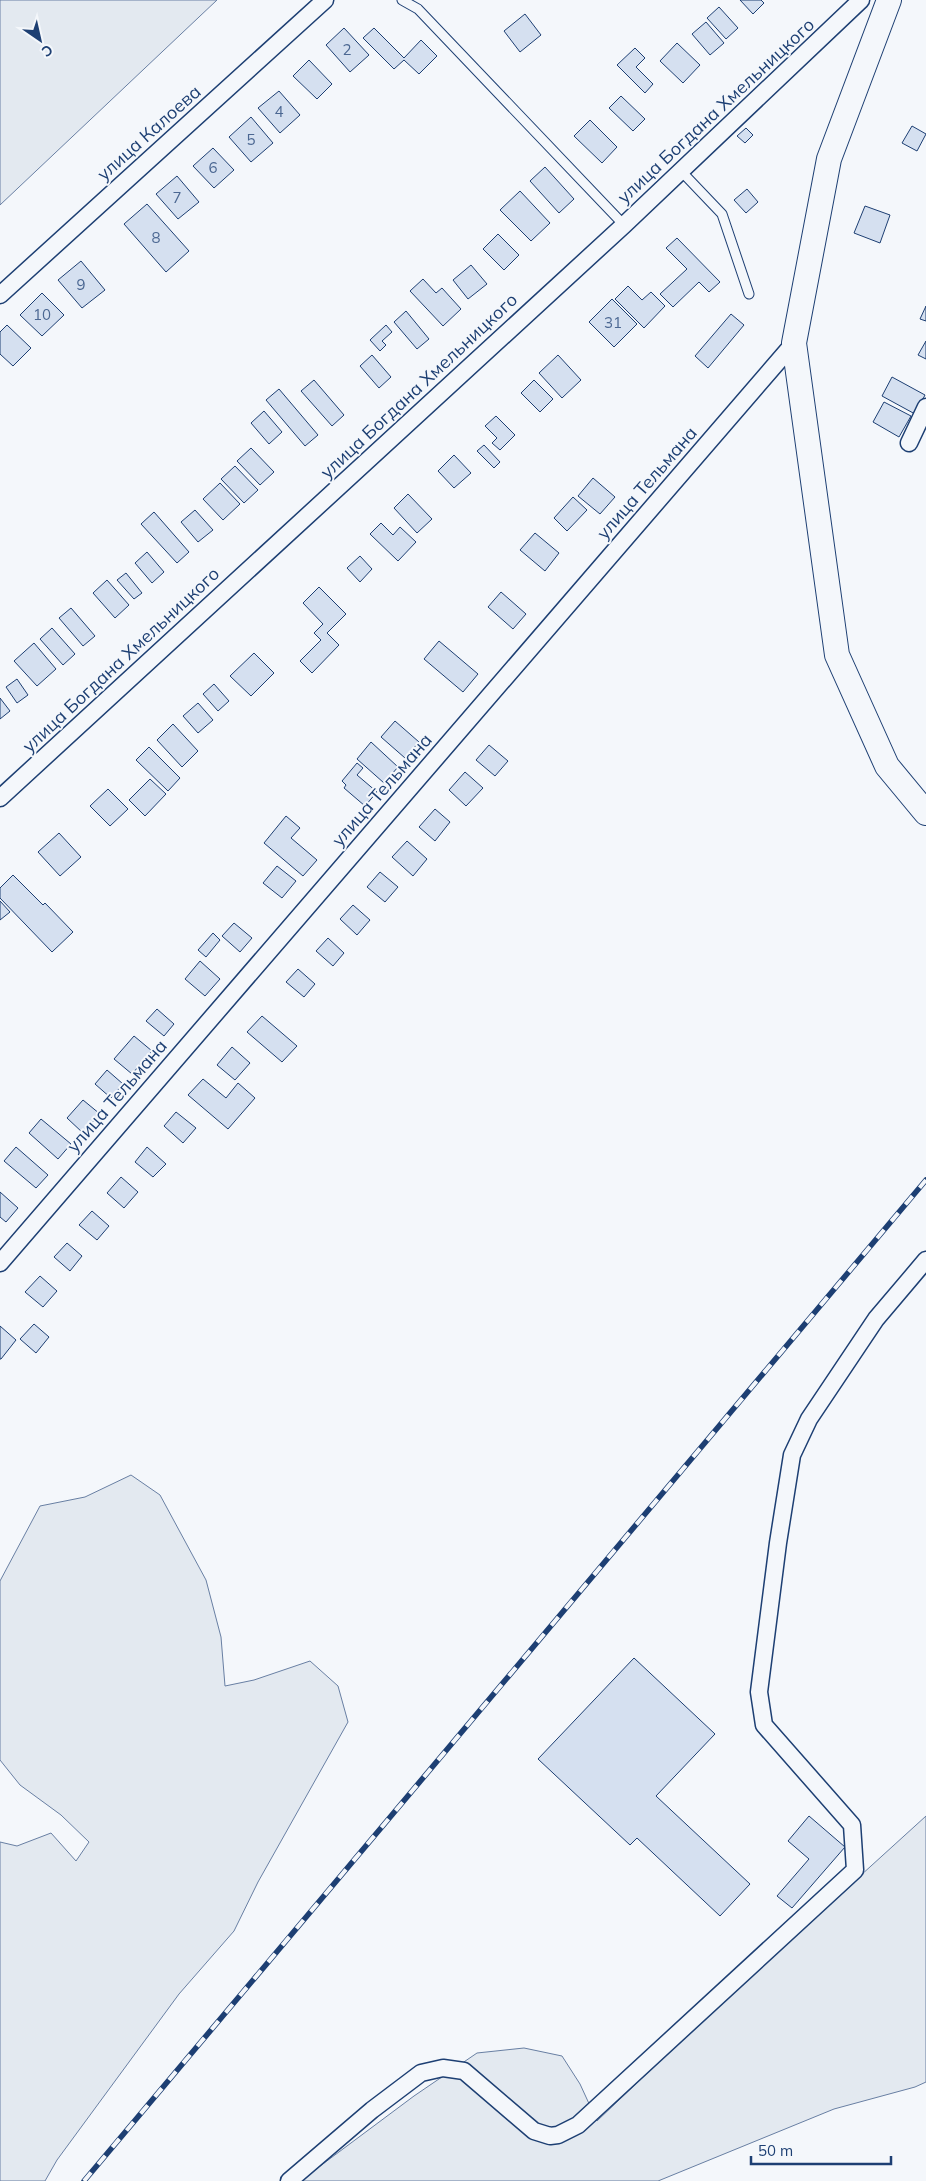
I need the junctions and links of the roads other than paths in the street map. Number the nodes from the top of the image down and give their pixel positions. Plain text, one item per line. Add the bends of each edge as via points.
1 (325, 0) edge
2 (402, 0) edge
3 (861, 0) edge
4 (889, 0) edge
5 (681, 171) junction
6 (624, 225) junction
7 (749, 294) dead end
8 (0, 295) edge
9 (794, 343) junction
10 (926, 407) edge
11 (909, 442) dead end
12 (0, 798) edge
13 (926, 813) edge
14 (926, 1260) edge
15 (0, 1262) edge
16 (289, 2181) edge

1 - 8 street, улица Калоева
2 - 6 lane via 418,9
3 - 5 street, улица Богдана Хмельницкого
4 - 9 street via 829,159
5 - 6 street, улица Богдана Хмельницкого
5 - 7 lane via 722,214
6 - 12 street, улица Богдана Хмельницкого
9 - 13 street via 837,655 887,766
9 - 15 street, улица Тельмана
10 - 11 street
14 - 16 street via 876,1319 808,1419 792,1455 759,1692 764,1725 852,1825 855,1870 578,2125 558,2135 534,2131 464,2070 443,2068 421,2073

